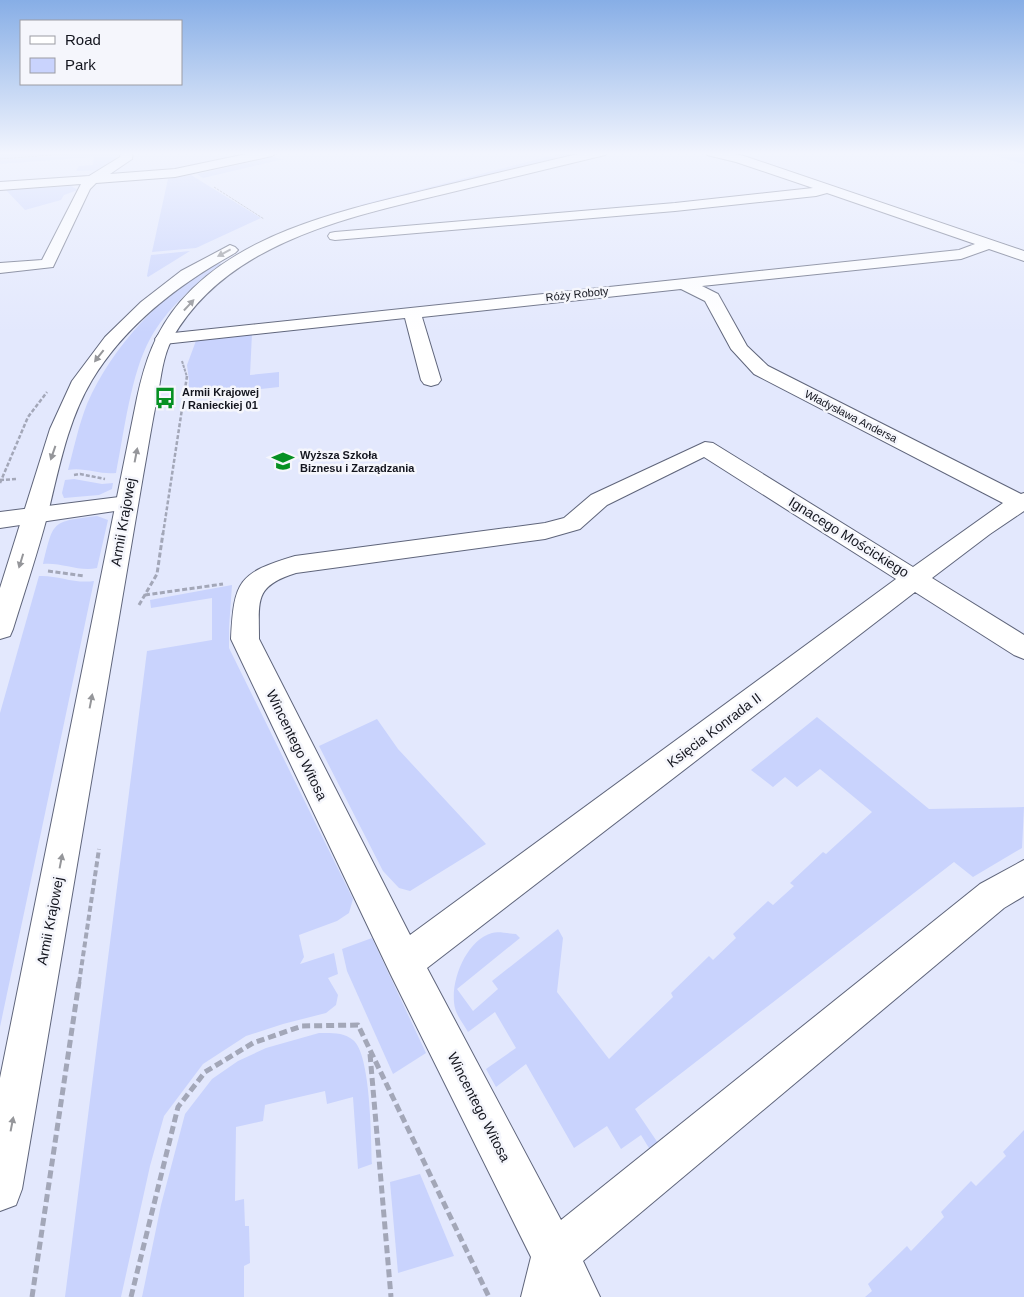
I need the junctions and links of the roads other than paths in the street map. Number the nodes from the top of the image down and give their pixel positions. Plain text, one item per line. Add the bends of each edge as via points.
1 (72, 213) edge
2 (321, 213) edge
3 (353, 213) edge
4 (610, 213) edge
5 (896, 213) edge
6 (335, 236) dead end
7 (989, 244) junction
8 (1024, 256) edge
9 (0, 268) edge
10 (737, 278) junction
11 (682, 283) junction
12 (712, 298) junction
13 (412, 312) junction
14 (164, 339) junction
15 (431, 380) dead end
16 (119, 491) junction
17 (1021, 501) edge
18 (35, 515) junction
19 (0, 520) edge
20 (916, 579) junction
21 (253, 583) joint
22 (0, 629) edge
23 (1024, 648) edge
24 (1024, 877) edge
25 (404, 962) junction
26 (0, 1189) edge
27 (555, 1254) junction
28 (545, 1297) edge
29 (576, 1297) edge

1 - 9 street via 48,264
2 -> 18 street via 224,253 177,282 121,331 98,356 69,407
14 -> 3 street, Armii Krajowej via 180,314 221,274 292,234
4 - 6 street
5 - 7 street
7 - 8 street
7 - 10 street, Róży Roboty via 961,254
10 - 11 street, Róży Roboty
10 - 12 street
11 - 12 street
11 - 13 street, Róży Roboty
12 - 17 street, Władysława Andersa via 740,349 761,370
13 - 14 street, Róży Roboty
13 - 15 street
16 -> 14 street, Armii Krajowej
16 - 18 street
26 -> 16 street, Armii Krajowej
17 - 20 street, Księcia Konrada II
18 - 19 street
18 -> 22 street
20 - 21 street, Ignacego Mościckiego via 705,448 599,500 572,524 545,531 295,565 269,572
20 - 23 street, Ignacego Mościckiego
20 - 25 street, Księcia Konrada II
21 - 25 street, Wincentego Witosa via 246,600 245,639
24 - 27 street via 992,896
25 - 27 street, Wincentego Witosa
27 - 28 street
27 - 29 street, Wincentego Witosa

